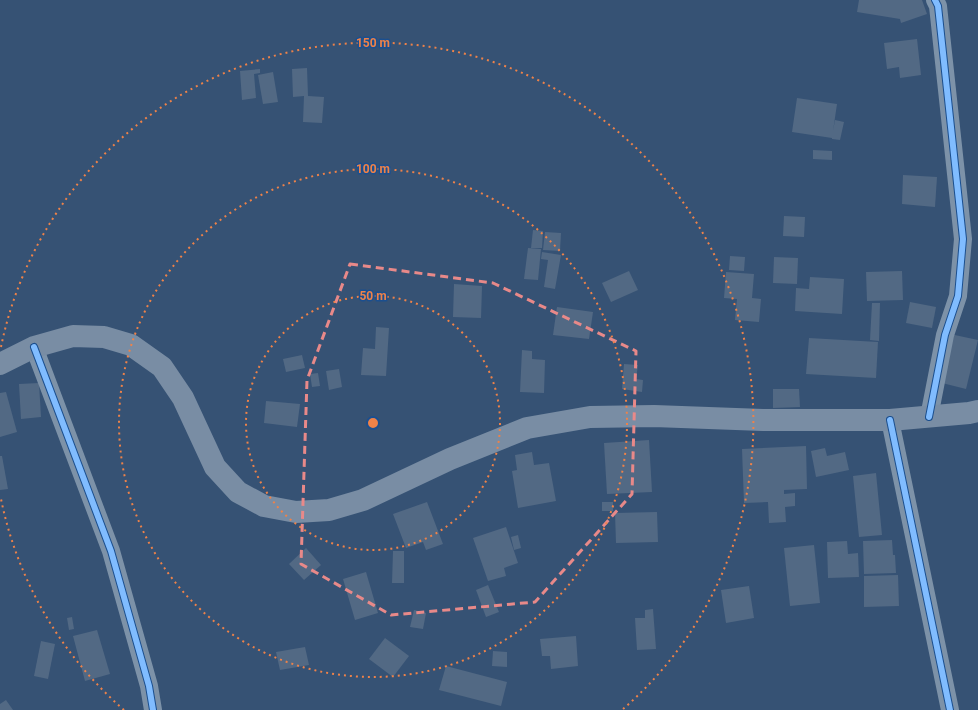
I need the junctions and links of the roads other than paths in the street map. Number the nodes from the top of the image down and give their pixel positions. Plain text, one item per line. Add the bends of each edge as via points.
1 (935, 0) edge
2 (34, 347) junction
3 (0, 364) edge
4 (978, 411) edge
5 (929, 417) junction
6 (890, 420) junction
7 (153, 710) edge
8 (950, 710) edge

1 - 5 street via 938,6 963,239 958,296 944,335
2 - 3 main road
2 - 6 main road via 73,336 104,337 132,345 162,367 183,398 216,467 238,492 264,506 296,512 329,510 362,500 527,428 590,417
2 - 7 street via 111,551 149,686
4 - 5 main road
5 - 6 main road
6 - 8 street

